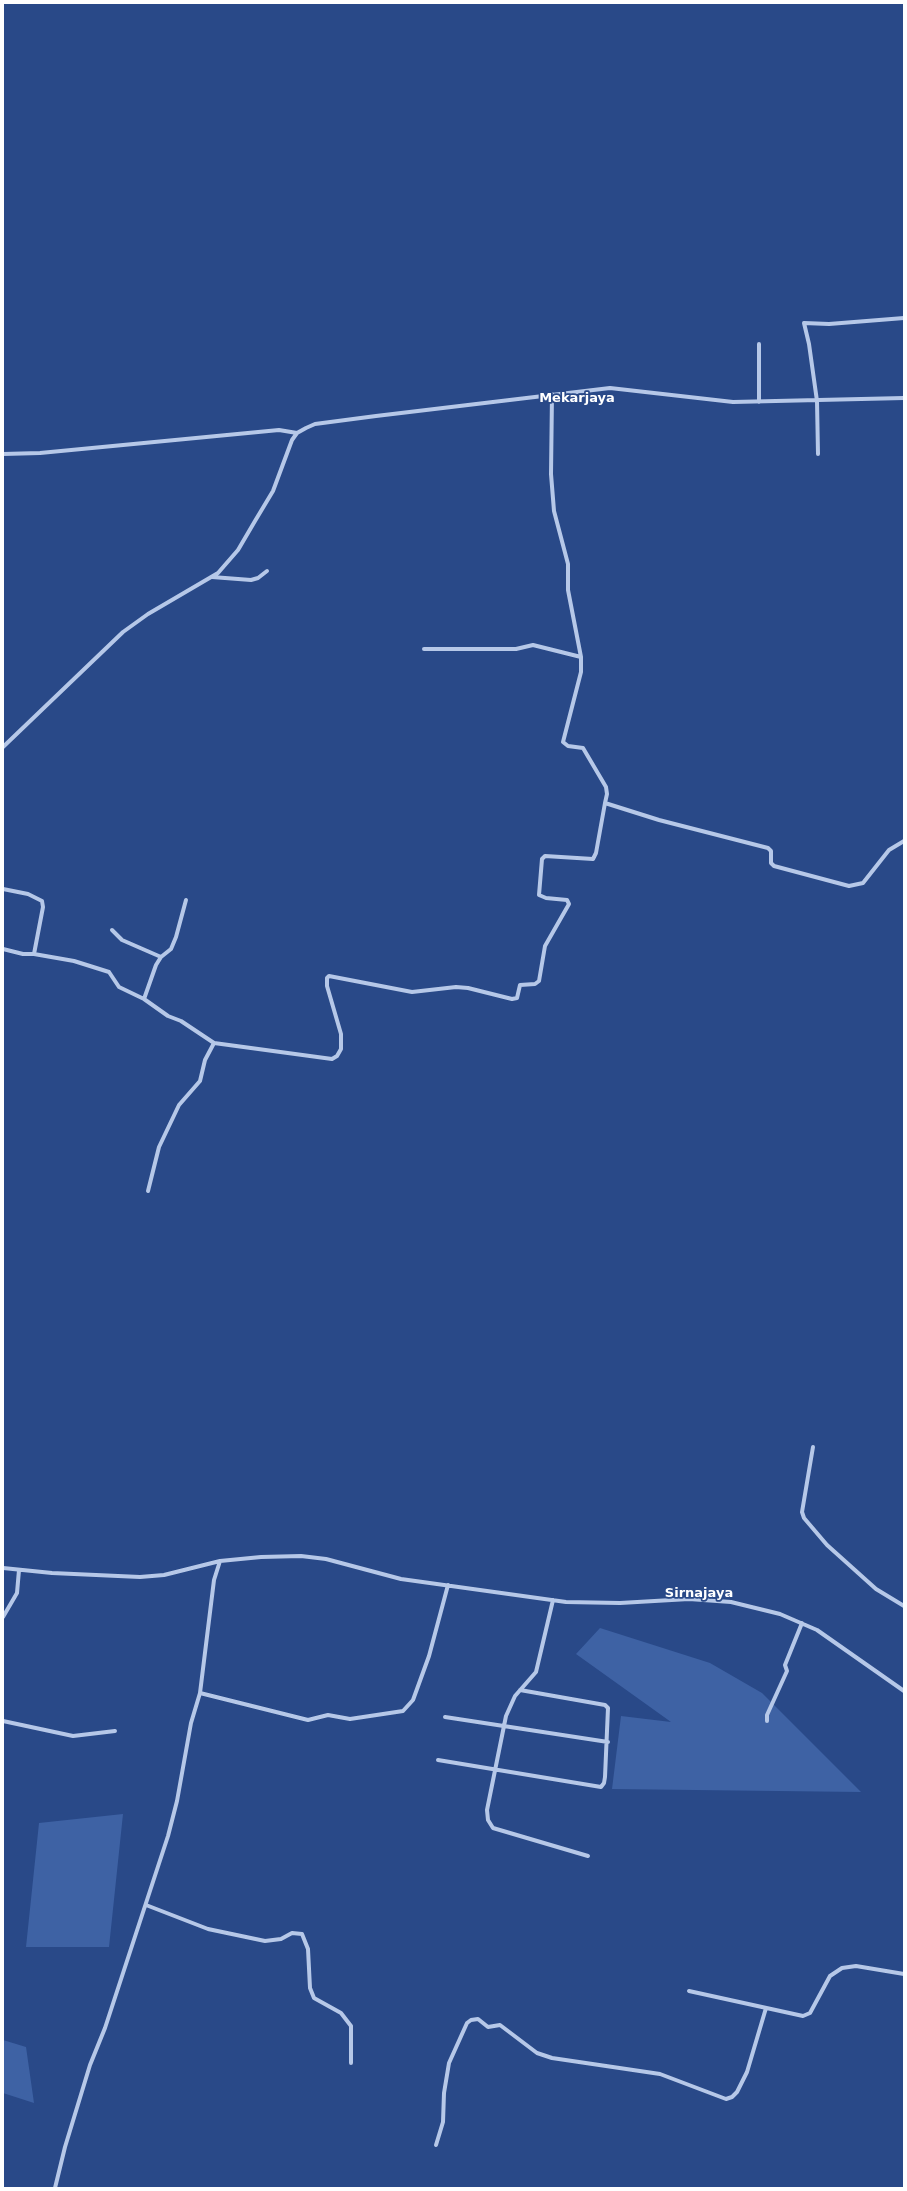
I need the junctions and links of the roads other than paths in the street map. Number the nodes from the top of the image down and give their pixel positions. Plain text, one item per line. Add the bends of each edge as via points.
1 (904, 318) edge
2 (759, 344) dead end
3 (552, 394) junction
4 (904, 398) edge
5 (817, 401) junction
6 (759, 402) junction
7 (297, 433) junction
8 (3, 454) edge
9 (818, 454) dead end
10 (267, 571) dead end
11 (212, 577) junction
12 (424, 648) dead end
13 (581, 657) junction
14 (3, 747) edge
15 (605, 803) junction
16 (904, 841) edge
17 (3, 889) edge
18 (186, 900) dead end
19 (112, 930) dead end
20 (3, 949) edge
21 (34, 954) junction
22 (161, 957) junction
23 (144, 999) junction
24 (214, 1043) junction
25 (148, 1191) dead end
26 (813, 1447) dead end
27 (220, 1561) junction
28 (3, 1568) edge
29 (19, 1570) junction
30 (448, 1585) junction
31 (553, 1600) junction
32 (904, 1606) edge
33 (3, 1617) edge
34 (802, 1623) junction
35 (520, 1690) junction
36 (904, 1691) edge
37 (200, 1693) junction
38 (445, 1717) dead end
39 (3, 1721) edge
40 (767, 1722) dead end
41 (504, 1725) junction
42 (115, 1730) dead end
43 (608, 1742) junction
44 (438, 1760) dead end
45 (496, 1769) junction
46 (588, 1856) dead end
47 (146, 1905) junction
48 (904, 1974) edge
49 (689, 1991) dead end
50 (766, 2008) junction
51 (351, 2063) dead end
52 (436, 2145) dead end
53 (55, 2188) edge

1 - 5 street via 833,324 804,323
2 - 6 street
3 - 6 street via 623,389 717,401
3 - 7 street via 315,424
3 - 13 street via 551,474 554,511 568,564 569,595
4 - 5 street
5 - 6 street
5 - 9 street
7 - 8 street via 279,430 40,454
7 - 11 street via 273,491 238,550
10 - 11 street via 251,580
11 - 14 street via 167,602 123,632
12 - 13 street via 516,649 533,645
13 - 15 street via 581,672 563,742 568,746 583,748 606,787
15 - 16 street via 658,820 768,848 774,866 849,886 863,883 888,850
15 - 24 street via 593,859 542,857 539,896 567,900 569,904 546,946 539,981 535,984 520,985 516,998 456,987 412,992 329,976 327,986 341,1034 341,1049 332,1059
17 - 21 street via 28,894 42,901
18 - 22 street via 171,949
19 - 22 street via 122,940
20 - 21 street
21 - 23 street via 74,961 109,972 119,987
22 - 23 street via 151,976
23 - 24 street
24 - 25 street via 205,1060 200,1081 179,1106 159,1147
26 - 32 street via 802,1512 804,1518 827,1545 876,1589
27 - 29 street via 164,1575 140,1577
27 - 30 street via 261,1557 314,1557 402,1579
27 - 37 street via 213,1587
28 - 29 street
29 - 33 street via 17,1593
30 - 31 street
30 - 37 street via 430,1656 414,1700 403,1711 350,1719 328,1715 308,1720
31 - 34 street via 597,1604 689,1599 731,1602 780,1614
31 - 35 street via 536,1672
34 - 36 street via 850,1652
34 - 40 street via 785,1665 787,1671 767,1715
35 - 41 street via 510,1704
35 - 43 street via 605,1705 608,1712
37 - 47 street via 188,1737 177,1801
38 - 41 street
39 - 42 street via 73,1736
41 - 43 street
41 - 45 street
43 - 45 street via 604,1783 601,1787
44 - 45 street
45 - 46 street via 487,1810 488,1820 493,1828
47 - 51 street via 208,1928 265,1941 281,1939 292,1933 302,1934 308,1949 310,1988 314,1998 341,2013 351,2026
47 - 53 street via 90,2065
48 - 50 street via 856,1966 842,1968 830,1976 807,2015
49 - 50 street
50 - 52 street via 747,2072 736,2092 726,2099 660,2074 552,2058 537,2053 500,2025 488,2027 478,2019 471,2020 467,2023 449,2063 443,2122

